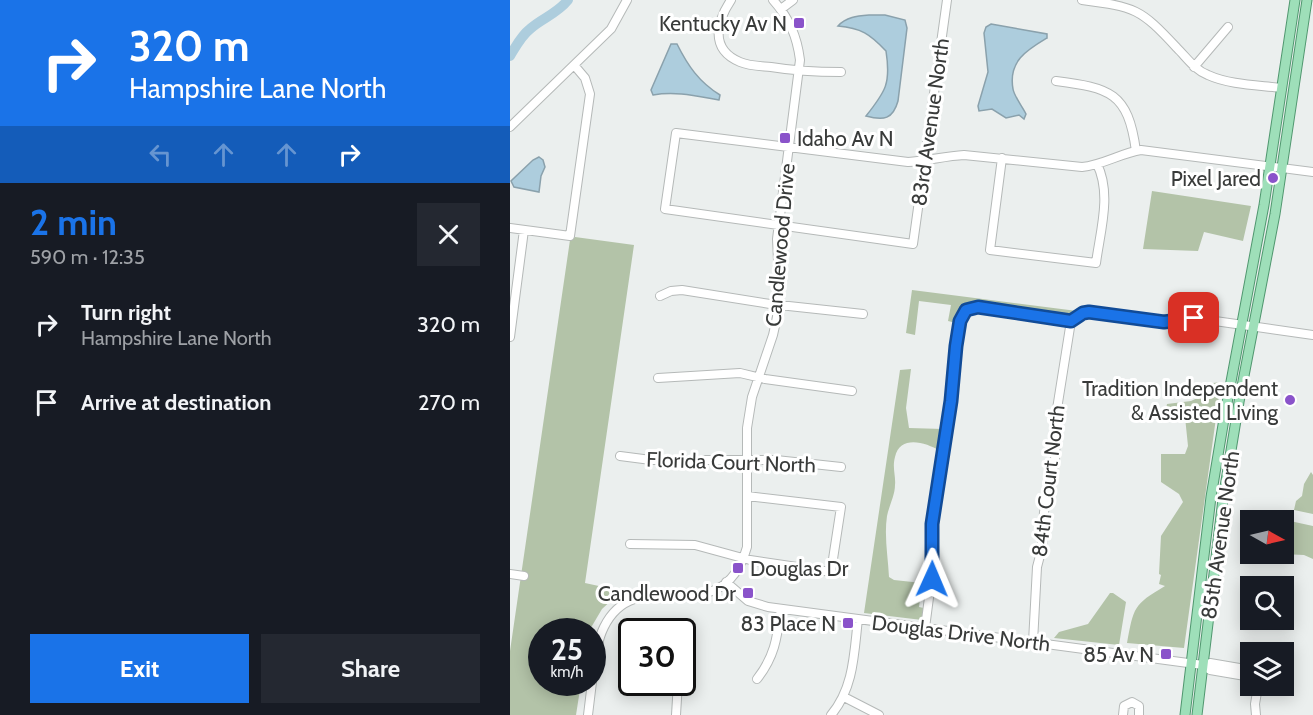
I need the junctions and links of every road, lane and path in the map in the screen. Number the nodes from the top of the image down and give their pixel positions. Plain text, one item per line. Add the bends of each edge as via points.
1 (627, 0) edge
2 (731, 0) edge
3 (773, 0) edge
4 (793, 0) edge
5 (947, 0) edge
6 (1082, 0) edge
7 (1295, 0) edge
8 (1307, 0) edge
9 (781, 9) junction
10 (1228, 27) dead end
11 (574, 65) junction
12 (1194, 67) junction
13 (799, 71) junction
14 (841, 72) dead end
15 (1056, 81) dead end
16 (1282, 88) junction
17 (510, 127) edge
18 (789, 146) junction
19 (1136, 151) junction
20 (1002, 158) junction
21 (925, 160) junction
22 (1097, 164) junction
23 (1270, 166) junction
24 (1282, 168) junction
25 (1313, 172) edge
26 (779, 225) junction
27 (510, 228) edge
28 (524, 230) junction
29 (660, 296) dead end
30 (778, 304) junction
31 (863, 314) dead end
32 (511, 315) edge
33 (1071, 321) junction
34 (1242, 324) junction
35 (1254, 326) junction
36 (1313, 335) edge
37 (510, 337) edge
38 (658, 378) dead end
39 (758, 378) junction
40 (852, 391) dead end
41 (620, 456) dead end
42 (746, 459) junction
43 (841, 467) dead end
44 (747, 496) junction
45 (1211, 497) junction
46 (1223, 499) junction
47 (630, 544) dead end
48 (743, 559) junction
49 (510, 574) edge
50 (524, 576) dead end
51 (726, 582) junction
52 (782, 609) junction
53 (858, 619) junction
54 (606, 624) edge
55 (925, 628) junction
56 (1033, 642) junction
57 (1191, 663) junction
58 (1203, 665) junction
59 (1240, 668) edge
60 (1240, 675) edge
61 (757, 679) dead end
62 (590, 696) edge
63 (677, 696) edge
64 (1256, 696) edge
65 (844, 697) junction
66 (588, 715) edge
67 (676, 715) edge
68 (831, 715) edge
69 (879, 715) edge
70 (1124, 715) edge
71 (1139, 715) edge
72 (1185, 715) edge
73 (1197, 715) edge
74 (1256, 715) edge

1 - 11 street via 611,29
2 - 13 street via 718,27 725,51 747,64
3 - 9 street, Candlewood Drive
4 - 9 street
5 - 21 street, 83rd Avenue North
6 - 12 street via 1137,11 1156,24
7 - 16 main road, 85th Avenue North
8 - 24 main road, 85th Avenue North
9 - 13 street, Candlewood Drive via 796,39
10 - 12 street
11 - 17 street
11 - 28 street via 585,78 590,94 570,236
12 - 16 street via 1220,79
13 - 14 street
13 - 18 street, Candlewood Drive
15 - 19 street via 1099,88 1118,100 1130,118
16 - 23 main road, 85th Avenue North
18 - 21 street via 902,162
18 - 26 street, Candlewood Drive
18 - 26 street via 675,133 665,210
19 - 22 street
19 - 23 street
20 - 21 street via 964,154
20 - 22 street via 1074,167
20 - 22 street via 990,250 1096,263 1104,196
21 - 26 street, 83rd Avenue North via 913,244
23 - 24 street
23 - 34 main road, 85th Avenue North
24 - 25 street
24 - 35 main road, 85th Avenue North
26 - 30 street, Candlewood Drive
27 - 28 street
28 - 32 street
29 - 30 street via 682,290
30 - 31 street
30 - 39 street, Candlewood Drive via 773,335
32 - 37 street
33 - 34 street via 1089,312 1164,322 1194,318
33 - 55 street via 978,307 966,310 960,321 932,524 933,567
33 - 56 street, 84th Court North via 1037,567
34 - 35 street
34 - 45 main road, 85th Avenue North
35 - 36 street
35 - 46 main road, 85th Avenue North
38 - 39 street via 740,373
39 - 40 street
39 - 42 street, Candlewood Drive via 749,413
41 - 42 street, Florida Court North via 651,460
42 - 43 street, Florida Court North
42 - 44 street, Candlewood Drive
44 - 48 street, Candlewood Drive
44 - 48 street via 841,507 831,572
45 - 46 main road
45 - 57 main road, 85th Avenue North
46 - 58 main road, 85th Avenue North
47 - 48 street via 695,545
48 - 51 street, Candlewood Drive
49 - 50 street
51 - 52 street, Douglas Drive North via 748,601
51 - 54 street, Candlewood Drive via 701,595 640,596 620,606
52 - 53 street, Douglas Drive North
52 - 61 street via 773,655
53 - 55 street, Douglas Drive North
53 - 65 street
55 - 56 street, Douglas Drive North
56 - 57 street, Douglas Drive North
57 - 58 street, Douglas Drive North
57 - 72 main road, 85th Avenue North
58 - 59 street, Douglas Drive North
58 - 60 street, Douglas Drive North
58 - 73 main road, 85th Avenue North
62 - 66 street, Candlewood Drive
63 - 67 street
64 - 74 street
65 - 68 street
65 - 69 street
70 - 71 street via 1124,706 1132,702 1139,706

